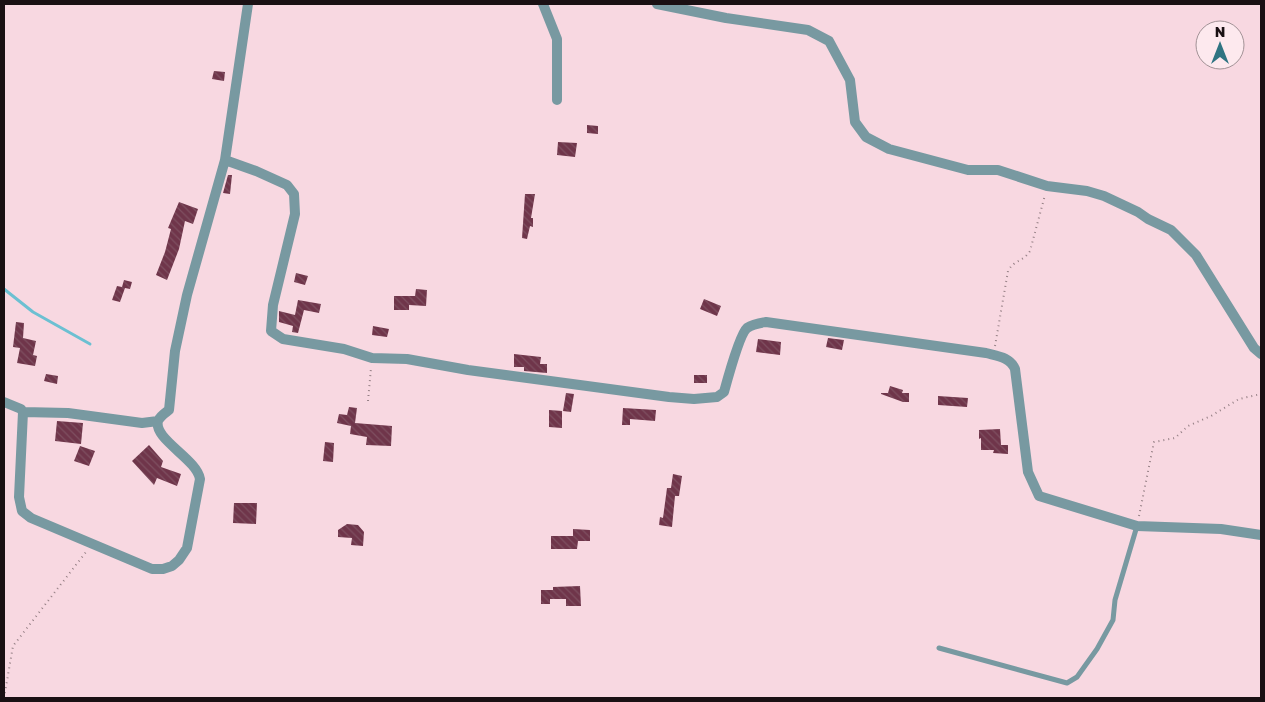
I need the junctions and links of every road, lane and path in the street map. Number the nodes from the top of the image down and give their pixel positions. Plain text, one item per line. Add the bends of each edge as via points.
1 (248, 4) edge
2 (543, 4) edge
3 (657, 4) edge
4 (557, 100) dead end
5 (225, 160) junction
6 (1047, 186) junction
7 (1261, 354) edge
8 (993, 355) junction
9 (372, 358) junction
10 (1261, 394) edge
11 (4, 402) edge
12 (368, 402) dead end
13 (23, 412) junction
14 (158, 421) junction
15 (1137, 526) junction
16 (1261, 535) edge
17 (92, 545) junction
18 (939, 648) dead end
19 (4, 698) edge

1 - 5 street
2 - 4 street via 558,39
3 - 6 street via 808,30 829,40 840,60 850,80 855,122 866,136 889,149 968,170 998,170
5 - 9 street via 287,185 294,194 294,214 273,306 271,331 283,339 344,349
5 - 14 street via 187,295 175,351 169,410
6 - 7 street via 1104,196 1172,230 1196,255 1254,348
6 - 8 path via 1030,251 1008,271
8 - 9 street via 766,322 746,329 724,392 717,397 694,399 519,378 407,359
8 - 15 street via 1006,358 1015,368 1028,472 1040,496
9 - 12 path
10 - 15 path via 1239,400 1188,426 1175,438 1154,442
11 - 13 street
13 - 14 street via 68,413 142,423
13 - 17 street via 19,497 22,510 31,518
14 - 17 street via 163,437 199,472 187,548 172,566 152,569
15 - 16 street via 1221,529
15 - 18 lane via 1115,600 1113,620 1077,677 1067,683
17 - 19 path via 13,646

